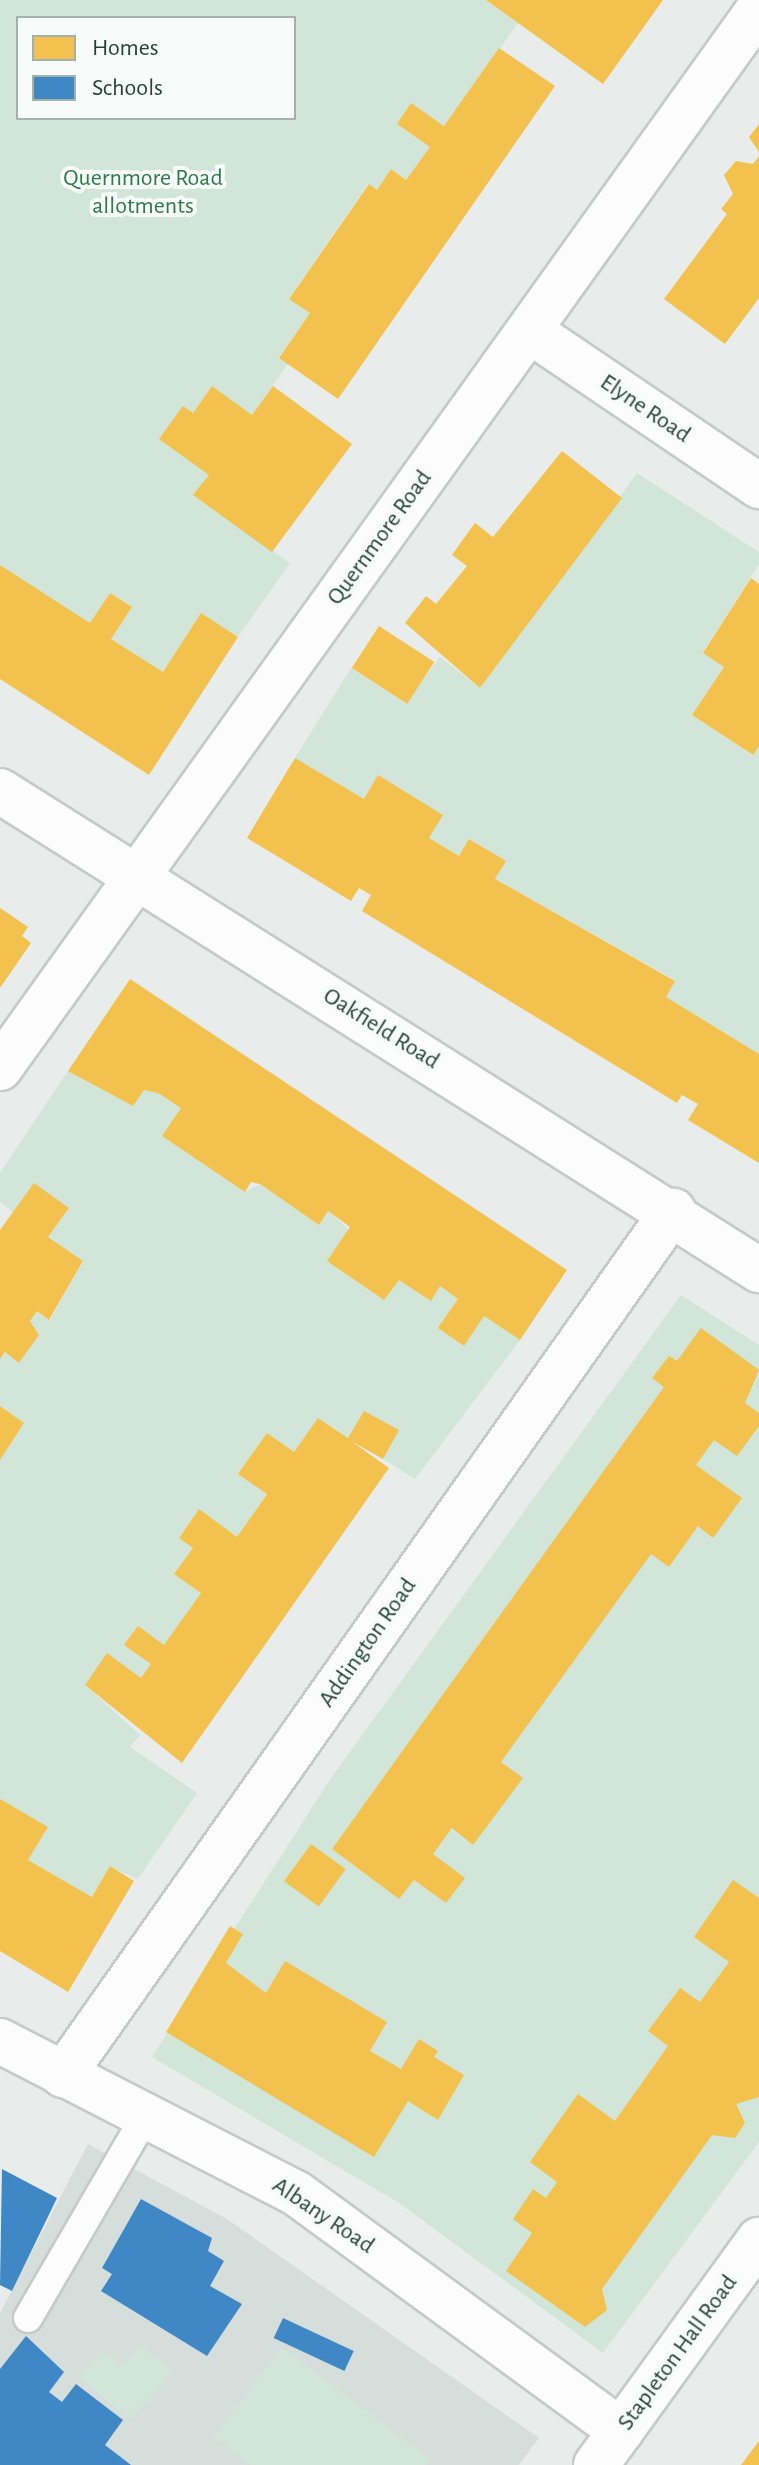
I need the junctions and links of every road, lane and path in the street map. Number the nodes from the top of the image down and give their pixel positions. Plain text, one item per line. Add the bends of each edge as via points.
1 (759, 9) edge
2 (530, 331) junction
3 (759, 486) edge
4 (0, 791) edge
5 (135, 875) junction
6 (0, 1068) edge
7 (673, 1211) junction
8 (759, 1270) edge
9 (0, 2041) edge
10 (63, 2075) junction
11 (146, 2115) junction
12 (759, 2240) edge
13 (28, 2318) dead end
14 (621, 2431) junction
15 (596, 2465) edge

1 - 2 street, Quernmore Road
2 - 3 street, Elyne Road
2 - 5 street, Quernmore Road
4 - 5 street, Oakfield Road
5 - 6 street, Quernmore Road
5 - 7 street, Oakfield Road
7 - 8 street, Oakfield Road
7 - 10 street, Addington Road
9 - 10 street, Albany Road
10 - 11 street, Albany Road
11 - 13 lane
11 - 14 street, Albany Road via 296,2193
12 - 14 street, Stapleton Hall Road
14 - 15 street, Stapleton Hall Road

